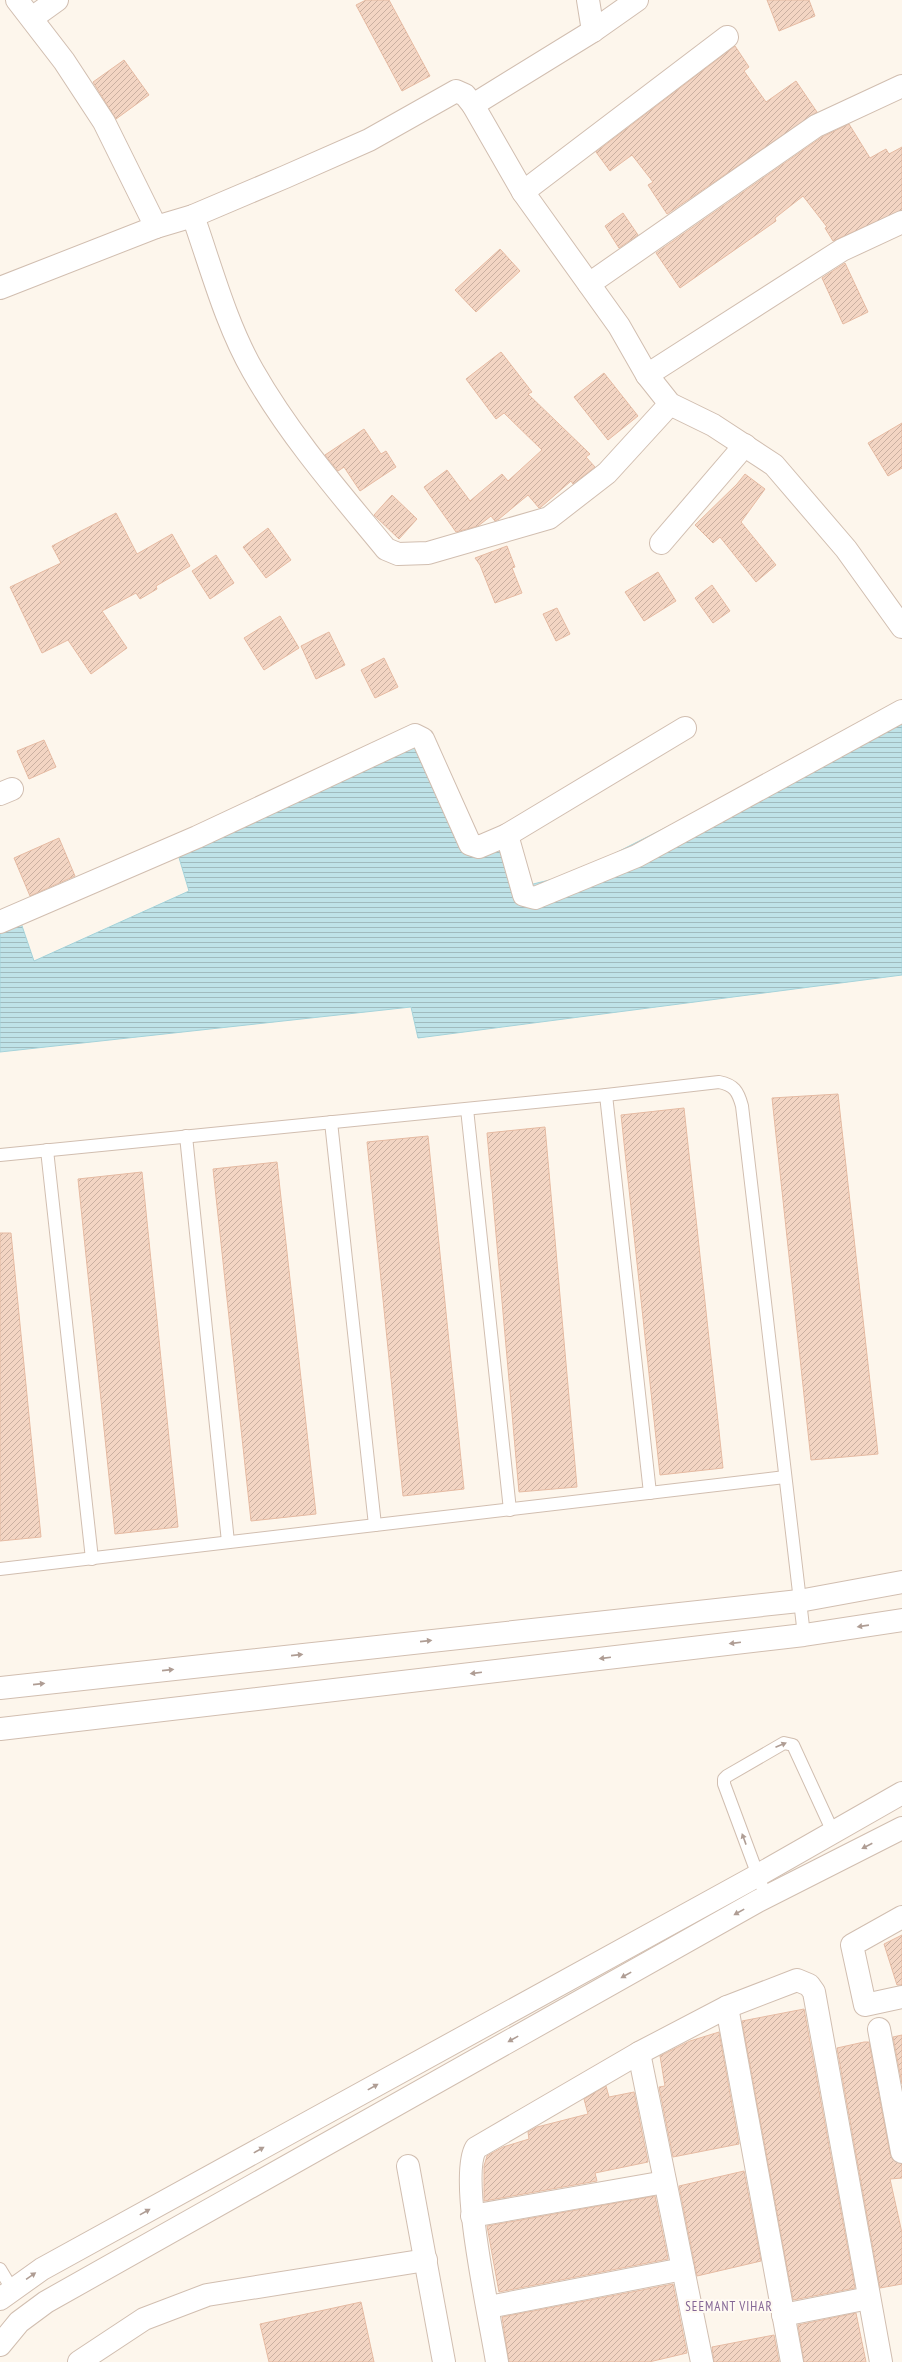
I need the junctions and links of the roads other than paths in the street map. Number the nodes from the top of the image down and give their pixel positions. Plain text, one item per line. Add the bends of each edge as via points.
1 (17, 0) edge
2 (57, 0) edge
3 (588, 0) edge
4 (637, 0) edge
5 (32, 18) junction
6 (593, 31) junction
7 (727, 38) dead end
8 (902, 86) edge
9 (473, 105) junction
10 (523, 192) junction
11 (193, 216) junction
12 (902, 222) edge
13 (156, 227) junction
14 (589, 284) junction
15 (0, 288) edge
16 (646, 375) junction
17 (670, 404) junction
18 (745, 445) junction
19 (661, 543) dead end
20 (902, 627) edge
21 (902, 711) edge
22 (685, 728) dead end
23 (507, 835) junction
24 (0, 922) edge
25 (606, 1095) junction
26 (467, 1109) junction
27 (331, 1122) junction
28 (186, 1136) junction
29 (48, 1150) junction
30 (0, 1155) edge
31 (785, 1477) junction
32 (650, 1493) junction
33 (510, 1510) junction
34 (375, 1525) junction
35 (228, 1542) junction
36 (92, 1559) junction
37 (0, 1569) edge
38 (902, 1582) edge
39 (799, 1600) junction
40 (902, 1620) edge
41 (804, 1635) junction
42 (0, 1688) edge
43 (0, 1729) edge
44 (902, 1793) edge
45 (902, 1828) edge
46 (833, 1832) junction
47 (757, 1876) junction
48 (766, 1897) junction
49 (902, 1917) edge
50 (902, 1997) edge
51 (727, 2007) junction
52 (879, 2029) dead end
53 (639, 2053) junction
54 (902, 2152) edge
55 (408, 2166) dead end
56 (665, 2182) junction
57 (472, 2216) junction
58 (426, 2260) junction
59 (0, 2269) edge
60 (683, 2269) junction
61 (6, 2294) edge
62 (869, 2298) junction
63 (488, 2307) junction
64 (784, 2315) junction
65 (0, 2345) edge
66 (79, 2362) edge
67 (444, 2362) edge
68 (497, 2362) edge
69 (700, 2362) edge
70 (792, 2362) edge
71 (881, 2362) edge

1 - 5 street
2 - 5 street
3 - 6 street
4 - 6 street
5 - 13 street via 104,122
6 - 9 street
7 - 10 street
8 - 14 street via 816,126
9 - 10 street
9 - 11 street via 465,95 456,91 368,140
10 - 14 street
11 - 13 street
11 - 17 street via 235,332 253,371 298,440 386,548 398,554 428,553 549,518 607,473
12 - 16 street via 842,250
13 - 15 street
14 - 16 street via 619,326
16 - 17 street
17 - 18 street via 713,425
18 - 19 street
18 - 20 street via 774,465 846,549
21 - 23 street via 637,856 535,898 524,895
22 - 23 street
23 - 24 street via 478,847 470,844 423,739 415,735 197,838
25 - 26 lane
25 - 31 lane via 719,1082 730,1084 739,1093
25 - 32 lane
26 - 27 lane
26 - 33 lane
27 - 28 lane
27 - 34 lane
28 - 29 lane
28 - 35 lane
29 - 30 lane
29 - 36 lane
31 - 32 lane
31 - 39 lane
32 - 33 lane
33 - 34 lane
34 - 35 lane
35 - 36 lane
36 - 37 lane
38 - 39 street
39 - 41 lane
42 -> 39 street
40 -> 41 street
41 -> 43 street
44 - 46 street
45 -> 48 street
46 - 47 street
47 -> 46 lane via 724,1779 784,1743 793,1745
47 - 48 lane
61 -> 47 street via 42,2269
48 -> 65 street via 46,2302 19,2322
49 - 50 street via 852,1946 865,2005
51 - 53 street
51 - 62 street via 797,1980 809,1985 814,1992
51 - 64 street
52 - 54 street
53 - 56 street
53 - 57 street via 476,2148 470,2160
55 - 58 street
56 - 57 street
56 - 60 street
57 - 63 street
58 - 66 street via 207,2295 144,2319
58 - 67 street
59 - 61 lane
60 - 63 street
60 - 69 street
62 - 64 street
62 - 71 street
63 - 68 street
64 - 70 street

